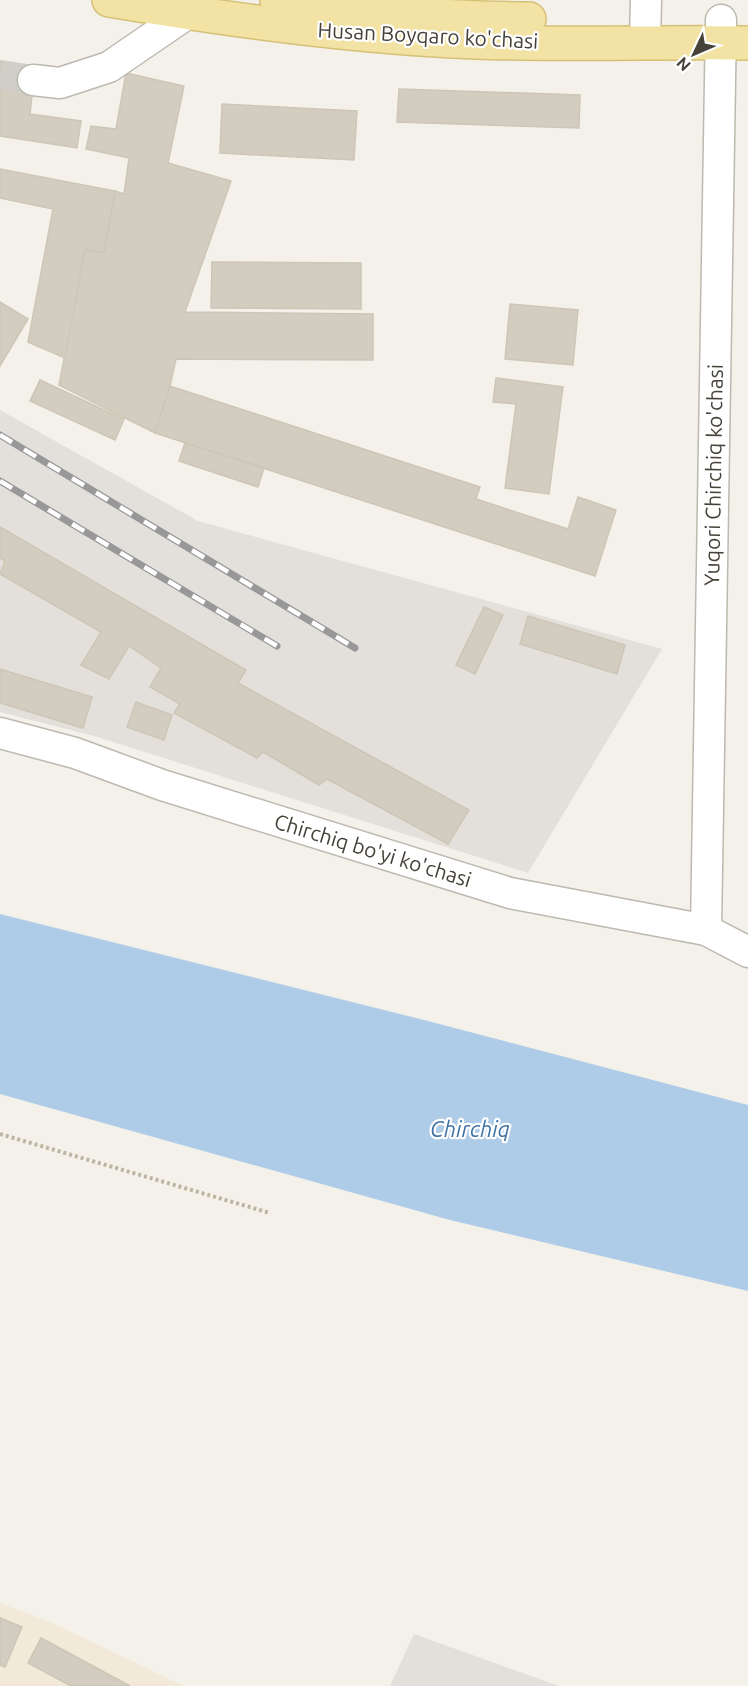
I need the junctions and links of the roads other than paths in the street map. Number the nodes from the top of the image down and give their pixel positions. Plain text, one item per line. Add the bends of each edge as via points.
1 (109, 0) edge
2 (277, 0) edge
3 (189, 7) edge
4 (645, 21) edge
5 (734, 32) edge
6 (33, 80) tunnel mouth
7 (0, 733) edge
8 (706, 930) junction
9 (748, 952) edge

1 - 3 main road, Husan Boyqaro ko'chasi
2 - 4 main road, Husan Boyqaro ko'chasi via 491,19
3 - 4 main road, Husan Boyqaro ko'chasi via 330,30 475,42
3 - 6 street via 109,67 60,83
4 - 5 main road, Husan Boyqaro ko'chasi
5 - 8 street, Yuqori Chirchiq ko'chasi
7 - 8 street, Chirchiq bo'yi ko'chasi via 75,753 162,785 510,893
8 - 9 street, Chirchiq bo'yi ko'chasi

